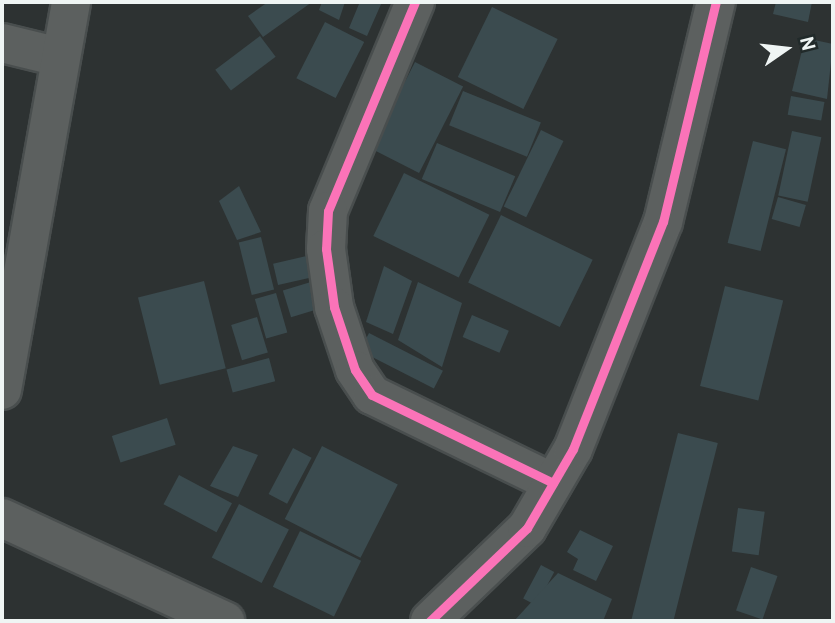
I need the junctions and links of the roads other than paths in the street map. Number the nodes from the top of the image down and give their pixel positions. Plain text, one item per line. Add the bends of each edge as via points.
1 (71, 2) edge
2 (415, 2) edge
3 (716, 2) edge
4 (2, 43) edge
5 (59, 57) junction
6 (2, 390) edge
7 (553, 484) junction
8 (2, 518) edge
9 (225, 621) edge
10 (430, 621) edge

1 - 5 street
2 - 7 street via 328,211 326,249 334,307 355,370 372,395
3 - 7 street via 663,222 578,437
4 - 5 street
5 - 6 street
7 - 10 street via 527,528
8 - 9 street

